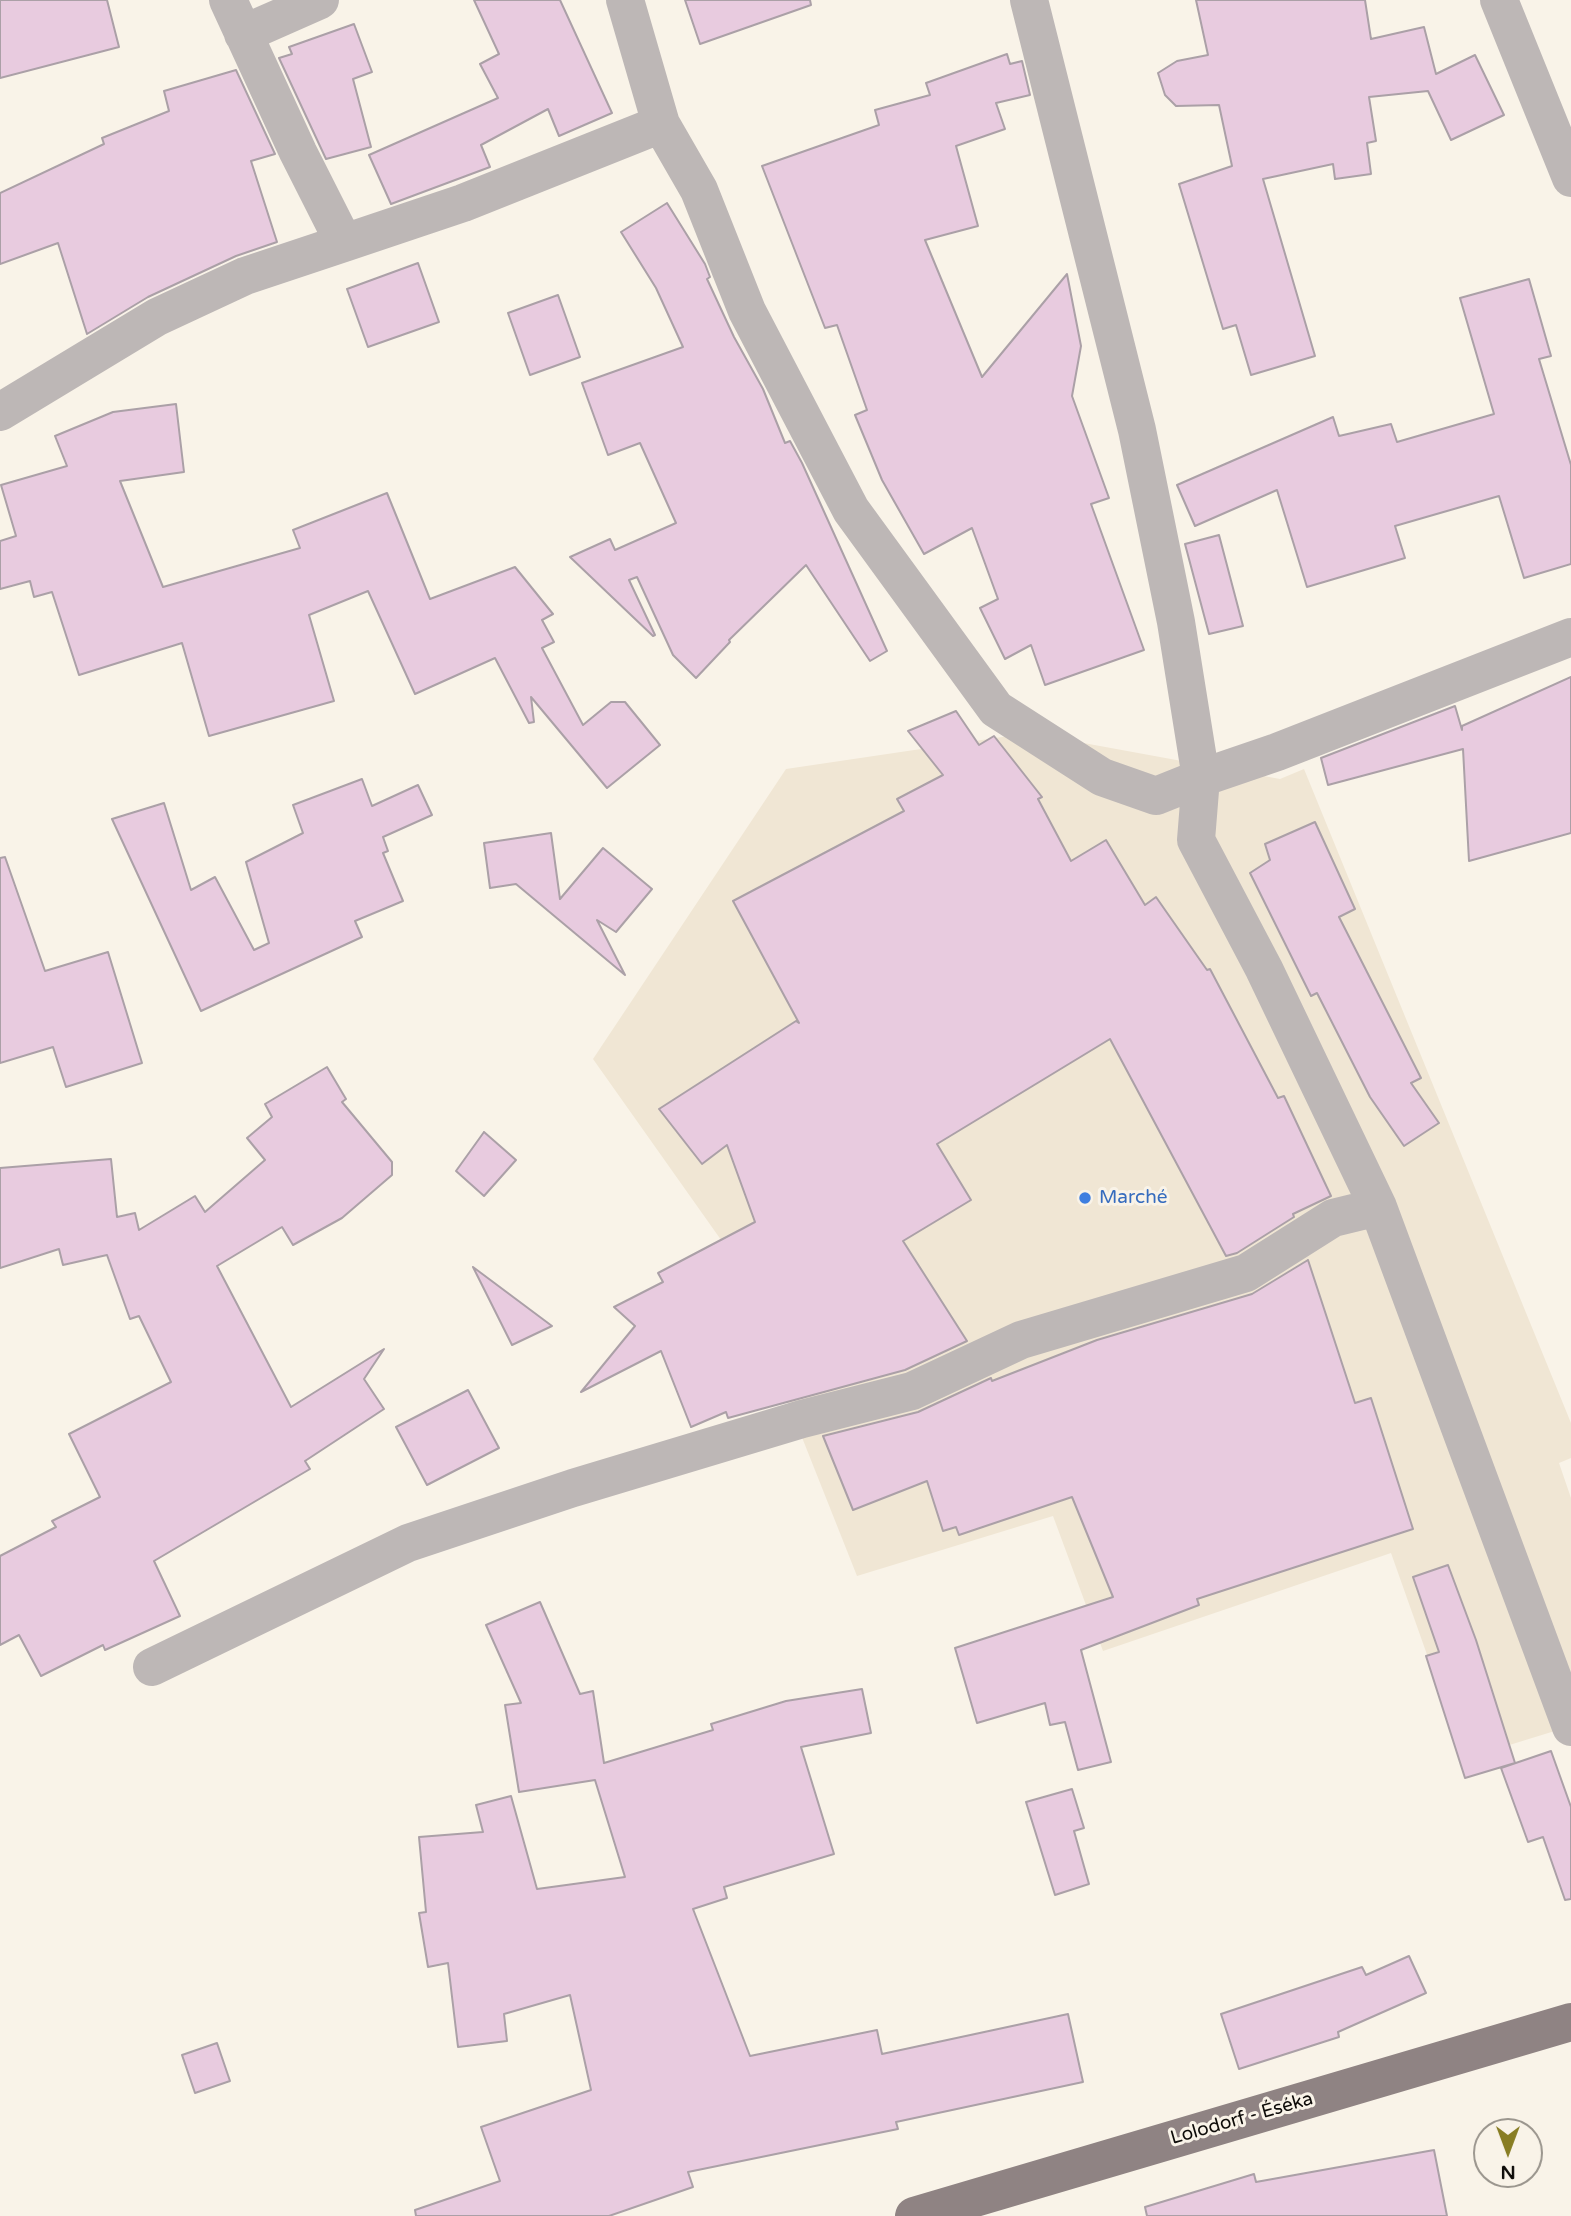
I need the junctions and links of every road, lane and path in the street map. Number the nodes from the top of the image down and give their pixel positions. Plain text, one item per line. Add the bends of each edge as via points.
1 (320, 0) edge
2 (625, 0) edge
3 (1029, 0) edge
4 (1499, 0) edge
5 (235, 17) edge
6 (661, 124) junction
7 (1571, 178) edge
8 (344, 243) junction
9 (0, 412) edge
10 (1571, 637) edge
11 (1201, 778) junction
12 (1378, 1207) junction
13 (152, 1667) dead end
14 (1571, 1727) edge
15 (1571, 2022) edge
16 (914, 2216) edge

1 - 5 street
2 - 6 street
3 - 11 street via 1137,430 1176,622
4 - 7 street
5 - 8 street
6 - 8 street via 463,203
6 - 11 street via 699,190 747,311 851,510 996,709 1102,777 1156,796
8 - 9 street via 246,276 157,317
10 - 11 street
11 - 12 street via 1196,840 1264,969
12 - 13 street via 1333,1217 1246,1273 1021,1340 912,1391 573,1488 408,1543
12 - 14 street
15 - 16 main road, Lolodorf - Éséka

